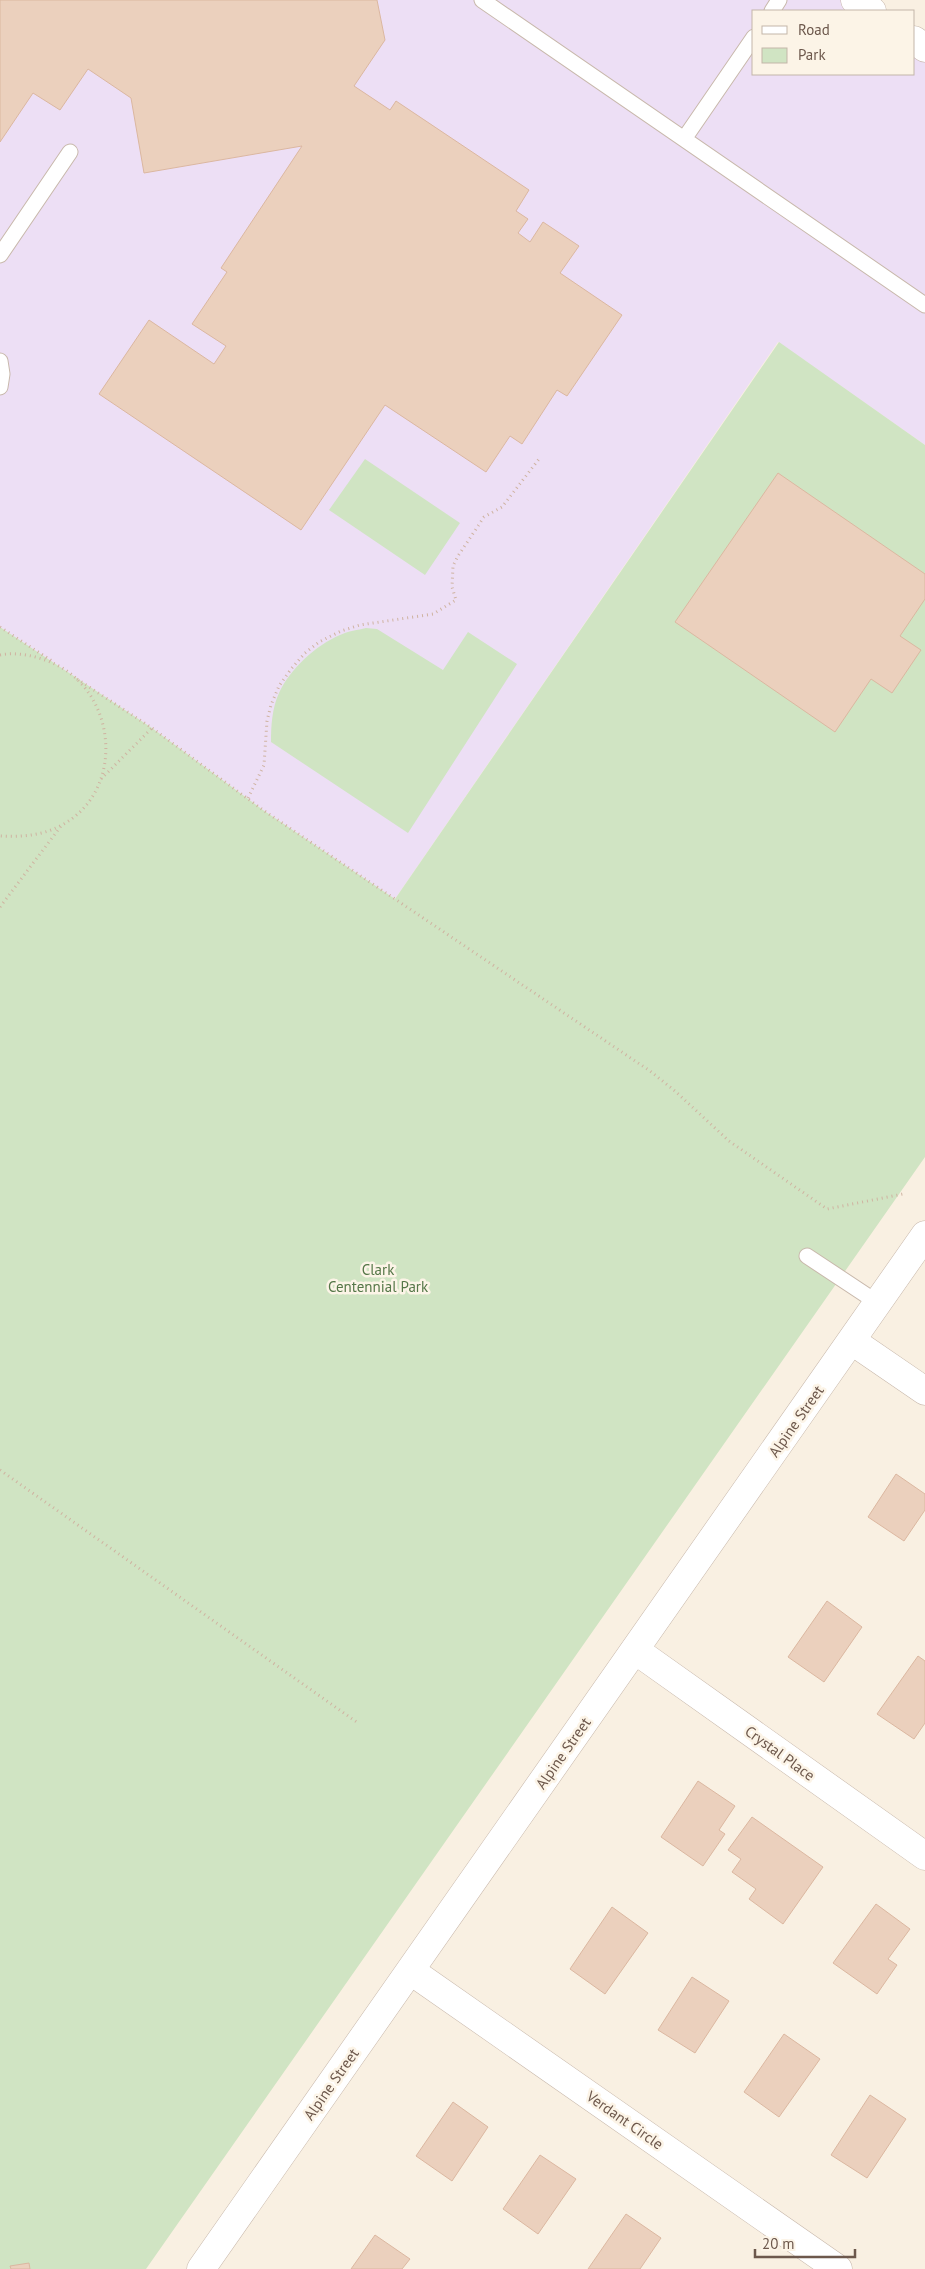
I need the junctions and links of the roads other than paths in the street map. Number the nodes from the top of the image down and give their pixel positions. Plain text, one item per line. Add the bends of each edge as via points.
1 (482, 0) edge
2 (855, 0) edge
3 (870, 10) edge
4 (752, 40) edge
5 (684, 140) junction
6 (70, 152) dead end
7 (0, 255) edge
8 (925, 305) edge
9 (0, 361) edge
10 (0, 387) edge
11 (925, 1236) edge
12 (808, 1256) dead end
13 (878, 1303) junction
14 (852, 1341) junction
15 (925, 1391) edge
16 (635, 1650) junction
17 (925, 1856) edge
18 (411, 1971) junction
19 (201, 2269) edge
20 (838, 2269) edge

1 - 5 lane
2 - 3 street
4 - 5 lane
5 - 8 lane
6 - 7 lane
9 - 10 lane
11 - 13 street, Alpine Street
12 - 13 lane
13 - 14 street, Alpine Street
14 - 15 street
14 - 16 street, Alpine Street
16 - 17 street, Crystal Place
16 - 18 street, Alpine Street
18 - 19 street, Alpine Street
18 - 20 street, Verdant Circle

